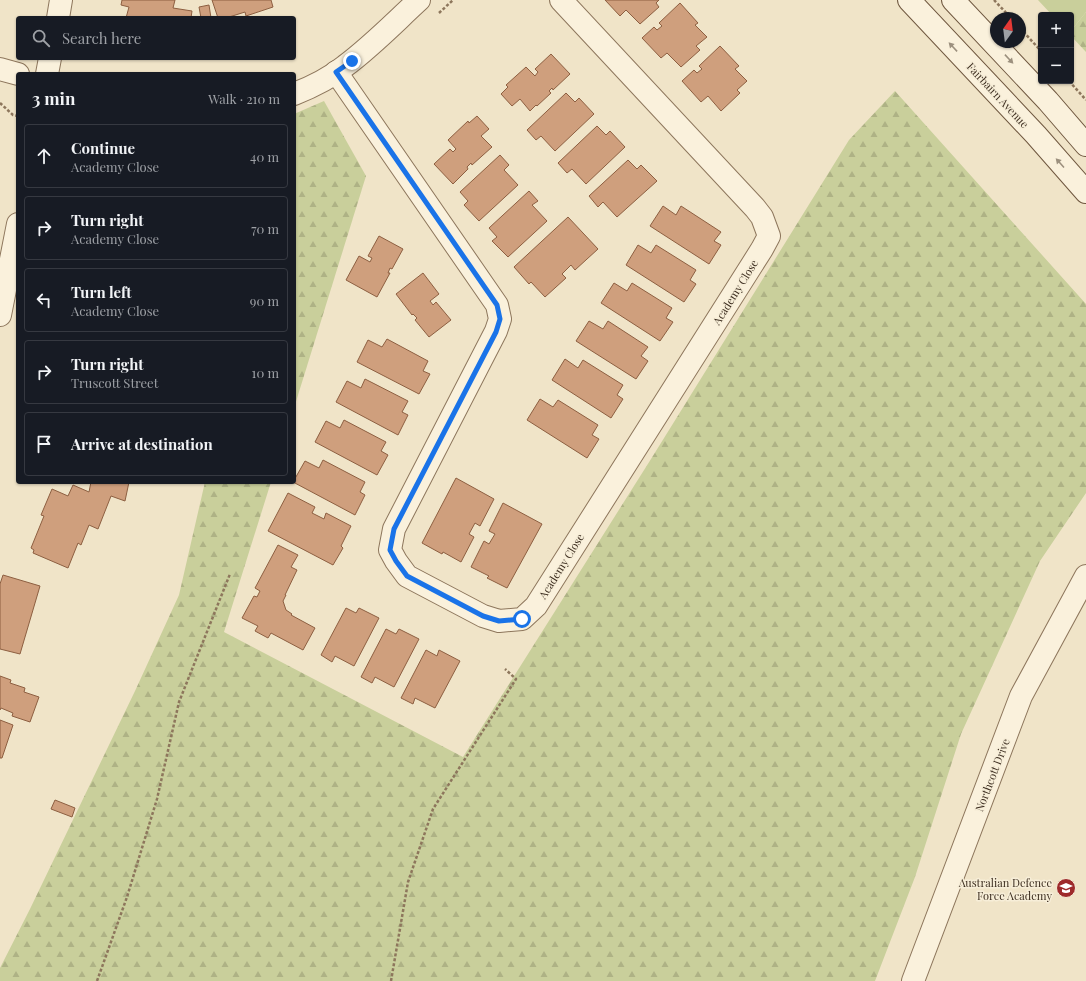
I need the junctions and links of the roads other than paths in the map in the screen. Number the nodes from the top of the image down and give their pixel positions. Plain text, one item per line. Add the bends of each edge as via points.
1 (61, 0) edge
2 (420, 0) edge
3 (561, 0) edge
4 (909, 0) edge
5 (953, 0) edge
6 (58, 16) edge
7 (50, 60) edge
8 (0, 68) edge
9 (47, 72) edge
10 (336, 72) junction
11 (16, 73) edge
12 (296, 93) edge
13 (1086, 145) edge
14 (1086, 192) edge
15 (16, 234) edge
16 (0, 315) edge
17 (1086, 576) edge
18 (913, 981) edge

1 - 6 street
2 - 10 street
3 - 10 street, Academy Close via 755,208 762,217 769,236 536,606 522,619 499,621 483,616 407,576 390,550 394,529 496,332 500,319 497,305
14 -> 4 street, Fairbairn Avenue
5 -> 13 street
7 - 9 street
8 - 11 street
10 - 12 street
15 - 16 street
17 - 18 street, Northcott Drive via 1021,696

